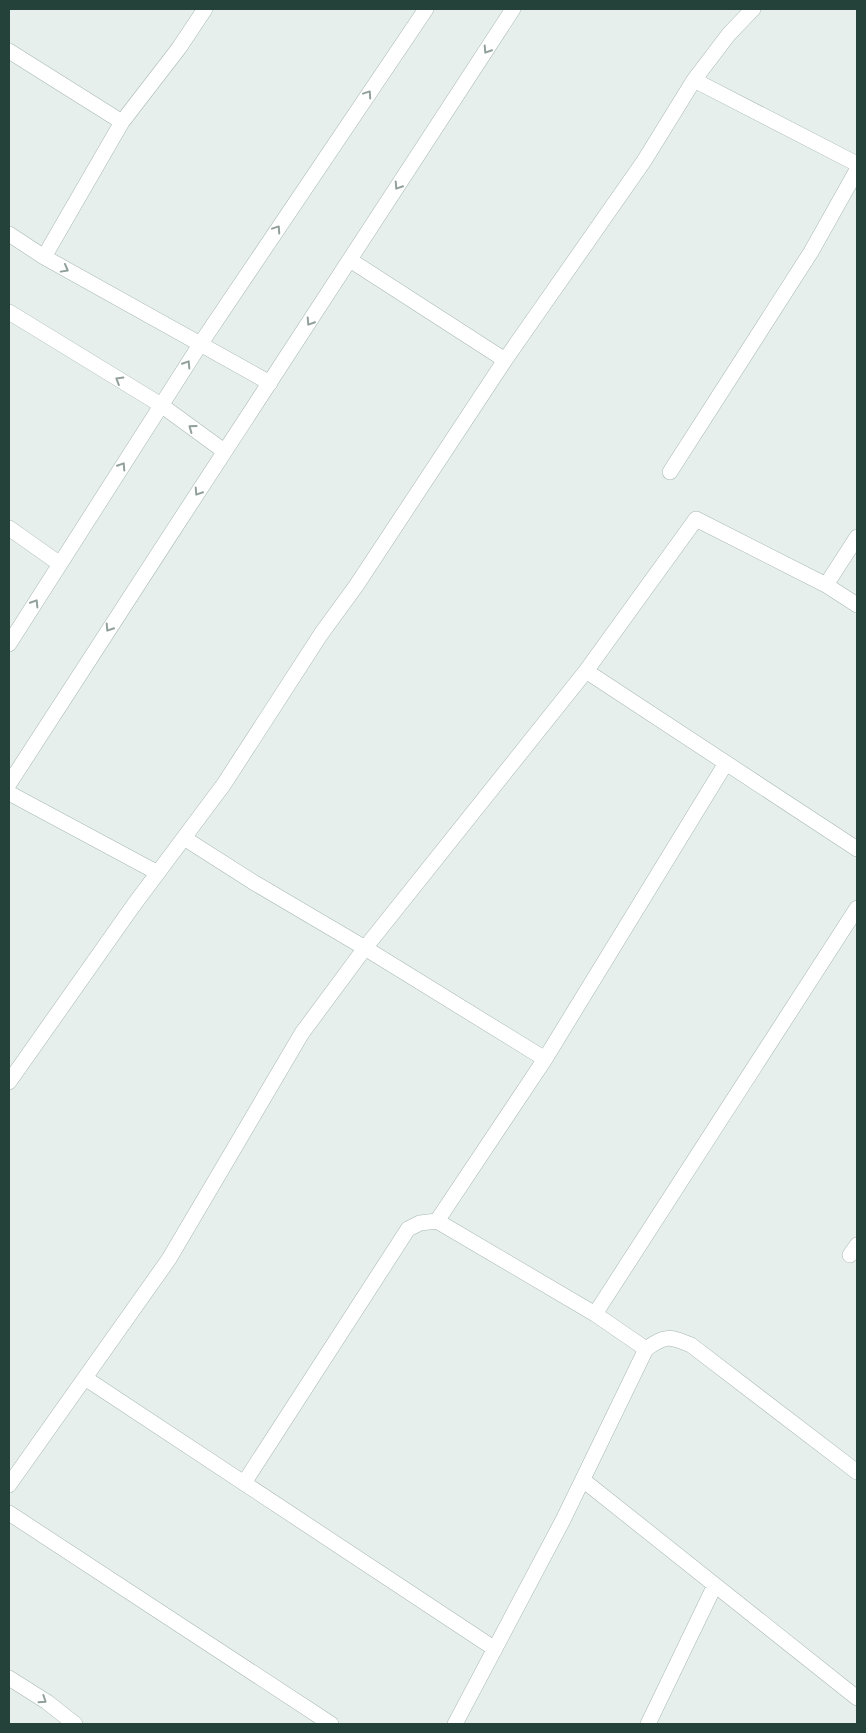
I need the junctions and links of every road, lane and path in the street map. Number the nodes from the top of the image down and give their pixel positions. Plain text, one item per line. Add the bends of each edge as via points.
1 (204, 9) edge
2 (426, 9) edge
3 (513, 9) edge
4 (753, 9) edge
5 (9, 51) edge
6 (694, 80) junction
7 (122, 122) junction
8 (857, 164) edge
9 (857, 170) edge
10 (9, 234) edge
11 (44, 257) junction
12 (350, 260) junction
13 (9, 312) edge
14 (201, 343) junction
15 (504, 360) junction
16 (270, 383) junction
17 (161, 406) junction
18 (224, 451) junction
19 (670, 472) dead end
20 (9, 528) edge
21 (857, 537) edge
22 (60, 564) junction
23 (826, 585) junction
24 (857, 605) edge
25 (9, 644) edge
26 (586, 670) junction
27 (726, 762) junction
28 (9, 784) edge
29 (9, 793) edge
30 (184, 838) junction
31 (857, 849) edge
32 (158, 873) junction
33 (857, 908) edge
34 (365, 948) junction
35 (545, 1059) junction
36 (9, 1082) edge
37 (437, 1221) junction
38 (595, 1314) junction
39 (646, 1348) junction
40 (85, 1378) junction
41 (857, 1472) edge
42 (582, 1480) junction
43 (244, 1483) junction
44 (9, 1485) edge
45 (9, 1513) edge
46 (715, 1585) junction
47 (495, 1649) junction
48 (9, 1678) edge
49 (857, 1698) edge
50 (75, 1724) edge
51 (331, 1724) edge
52 (456, 1724) edge
53 (648, 1724) edge

1 - 7 street via 179,48
14 -> 2 street
3 -> 12 street
4 - 6 street
5 - 7 street
6 - 8 street
6 - 15 street via 644,161
7 - 11 street
9 - 19 street via 811,252
10 - 11 street
11 -> 14 street
12 - 15 street
12 -> 16 street
17 -> 13 street
14 - 16 street
17 -> 14 street
15 - 30 street via 224,784
16 - 18 street
18 -> 17 street
22 -> 17 street
18 -> 28 street
20 - 22 street
21 - 23 street
25 -> 22 street
23 - 24 street
23 - 26 street via 696,519
26 - 27 street
26 - 34 street
27 - 31 street
27 - 35 street
29 - 32 street
30 - 32 street
30 - 34 street
32 - 36 street
33 - 38 street
34 - 35 street
34 - 40 street via 302,1033 169,1259
35 - 37 street
37 - 38 street
37 - 43 street via 408,1228
38 - 39 street
39 - 41 street via 659,1339 674,1338 691,1345
39 - 42 street
40 - 43 street
40 - 44 street
42 - 46 street
42 - 47 street
43 - 47 street
45 - 51 street
46 - 49 street
46 - 53 street
47 - 52 street
48 -> 50 street

